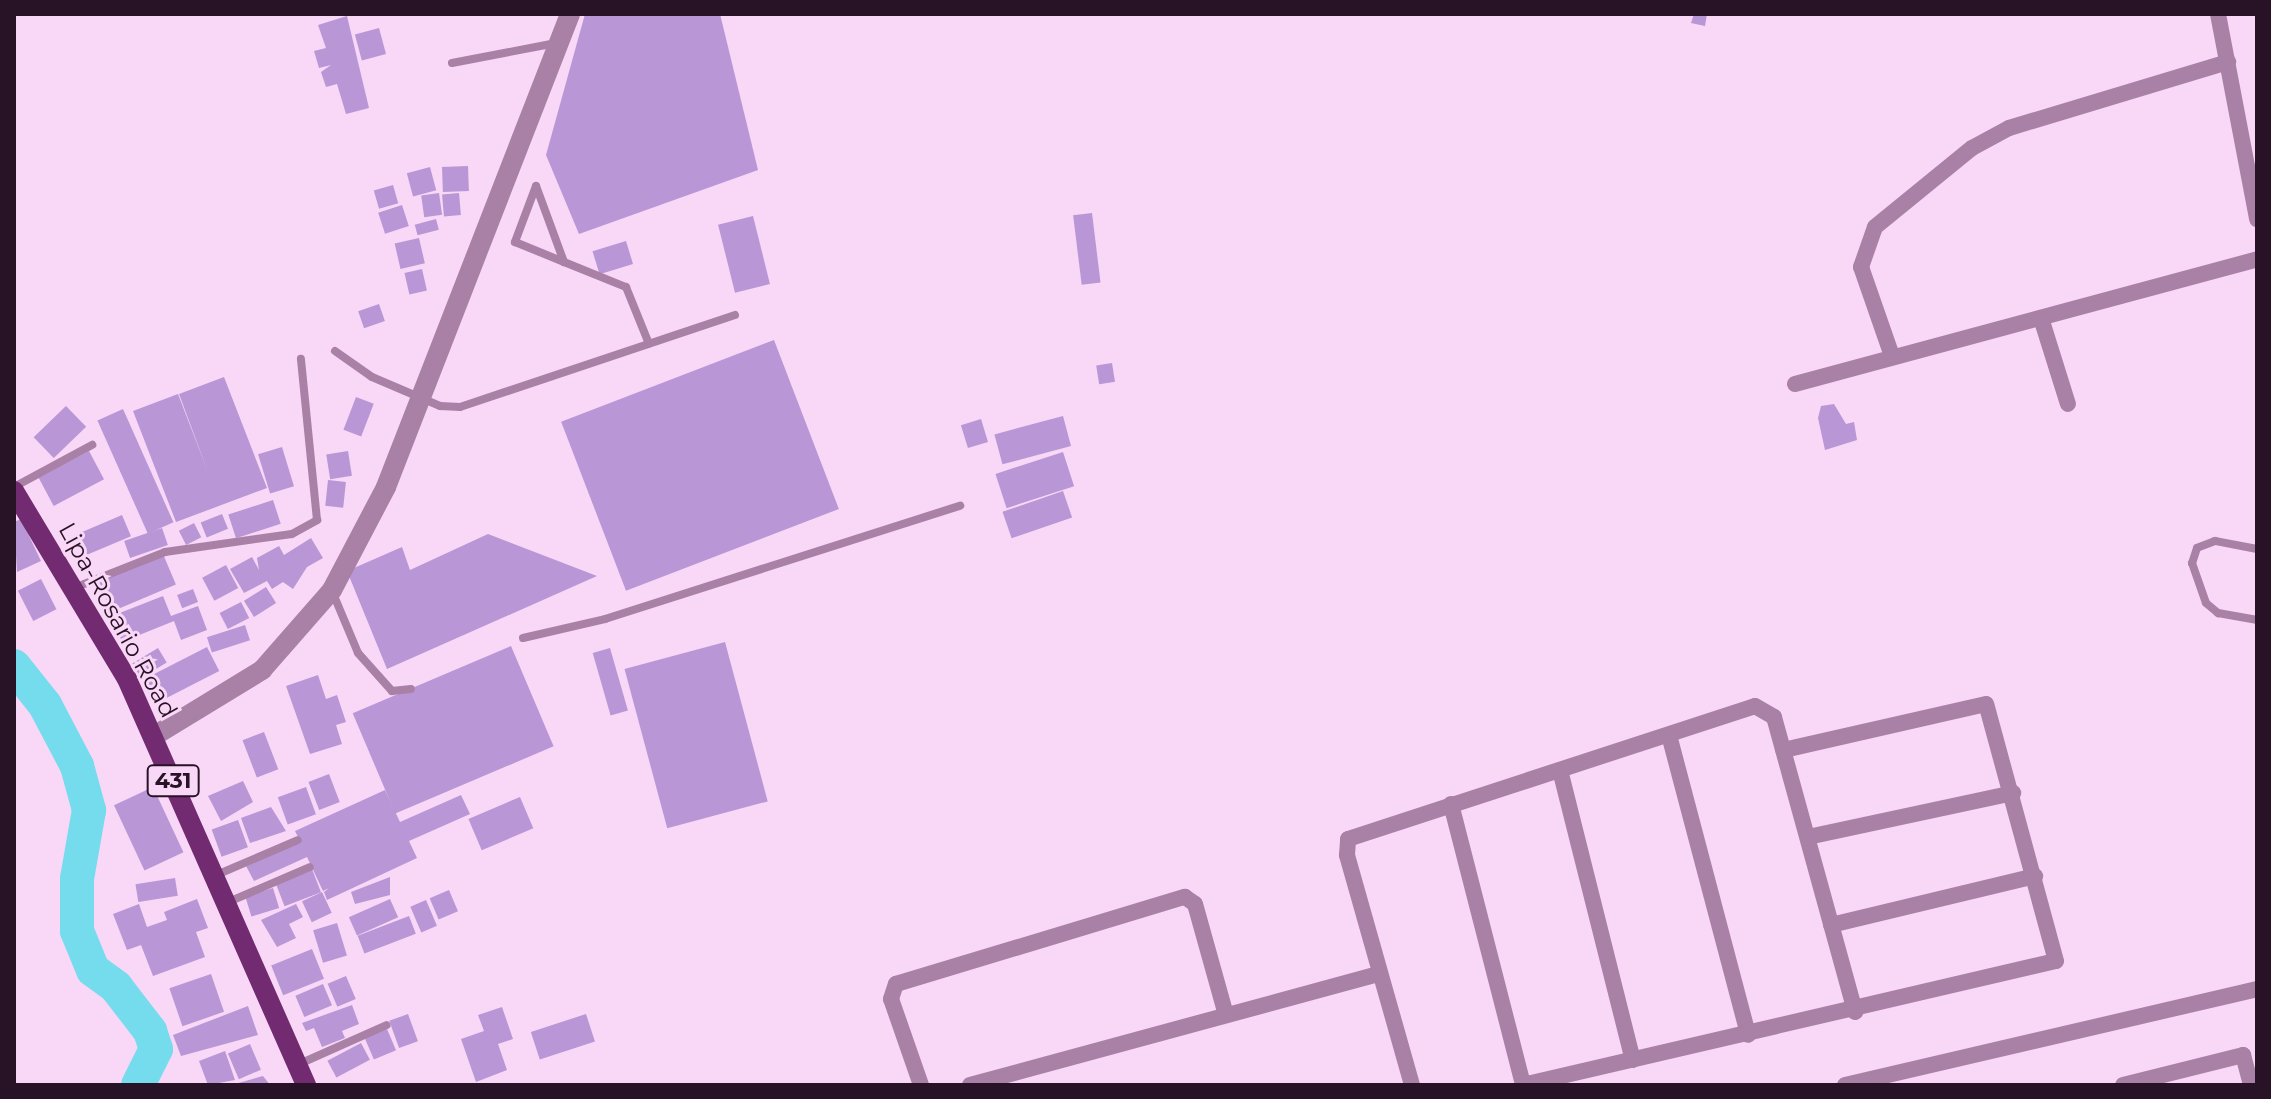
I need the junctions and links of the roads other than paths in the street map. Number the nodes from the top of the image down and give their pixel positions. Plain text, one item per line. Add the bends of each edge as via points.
1 (570, 14) edge
2 (2218, 14) edge
3 (561, 43) junction
4 (2228, 62) junction
5 (452, 63) dead end
6 (2257, 219) edge
7 (2257, 259) edge
8 (564, 262) junction
9 (735, 315) dead end
10 (2041, 318) junction
11 (649, 344) junction
12 (335, 351) dead end
13 (1892, 356) junction
14 (301, 359) dead end
15 (1795, 384) dead end
16 (420, 398) junction
17 (2068, 404) dead end
18 (92, 445) dead end
19 (14, 489) edge
20 (960, 506) dead end
21 (2257, 549) edge
22 (73, 589) junction
23 (332, 590) junction
24 (2257, 620) edge
25 (523, 638) dead end
26 (411, 689) dead end
27 (1669, 735) junction
28 (154, 736) junction
29 (1783, 750) junction
30 (1560, 770) junction
31 (2013, 793) junction
32 (1451, 804) junction
33 (1808, 837) junction
34 (298, 840) dead end
35 (310, 867) dead end
36 (213, 876) junction
37 (2035, 876) junction
38 (225, 903) junction
39 (1831, 925) junction
40 (1379, 974) junction
41 (2257, 989) edge
42 (1855, 1012) junction
43 (1226, 1015) junction
44 (387, 1025) dead end
45 (1748, 1035) junction
46 (1633, 1060) junction
47 (297, 1065) junction
48 (2166, 1080) edge
49 (306, 1085) edge
50 (921, 1085) edge
51 (970, 1085) edge
52 (1412, 1085) edge
53 (1523, 1085) edge
54 (1845, 1085) edge
55 (2123, 1085) edge
56 (2251, 1085) edge

1 - 3 street
2 - 4 street
3 - 5 lane
3 - 16 street
4 - 6 street
4 - 13 street via 2009,128 1972,148 1875,227 1861,267
7 - 10 street
8 - 8 lane via 515,242 536,186 541,198
8 - 11 lane via 626,287
9 - 11 lane
10 - 13 street
10 - 17 street
11 - 16 lane via 460,407
12 - 16 lane
13 - 15 street
14 - 22 lane via 317,520 292,534 165,552
16 - 23 street via 386,487
18 - 19 lane
19 - 22 main road, Lipa-Rosario Road / 431
20 - 25 lane via 605,619
21 - 24 lane via 2215,541 2197,548 2192,563 2206,603 2218,613
22 - 28 main road, Lipa-Rosario Road / 431
23 - 26 lane via 358,653 392,691
23 - 28 street via 262,670
27 - 29 street via 1760,706 1771,711
27 - 30 street
27 - 45 street
28 - 36 main road, Lipa-Rosario Road / 431
29 - 31 street via 1982,703 1992,711
29 - 33 street
30 - 32 street
30 - 46 street
31 - 33 street
31 - 37 street
32 - 40 street via 1345,844
32 - 53 street
33 - 39 street
34 - 36 lane
35 - 38 lane
36 - 38 main road, Lipa-Rosario Road / 431
37 - 39 street
37 - 42 street via 2055,950 2053,964
38 - 47 main road, Lipa-Rosario Road / 431
39 - 42 street
40 - 43 street
40 - 52 street
41 - 54 street
42 - 45 street
43 - 50 street via 1195,904 1185,897 896,984 891,999
43 - 51 street
44 - 47 lane
45 - 46 street
46 - 53 street
47 - 49 main road, Lipa-Rosario Road / 431
48 - 55 street
48 - 56 street via 2243,1055

